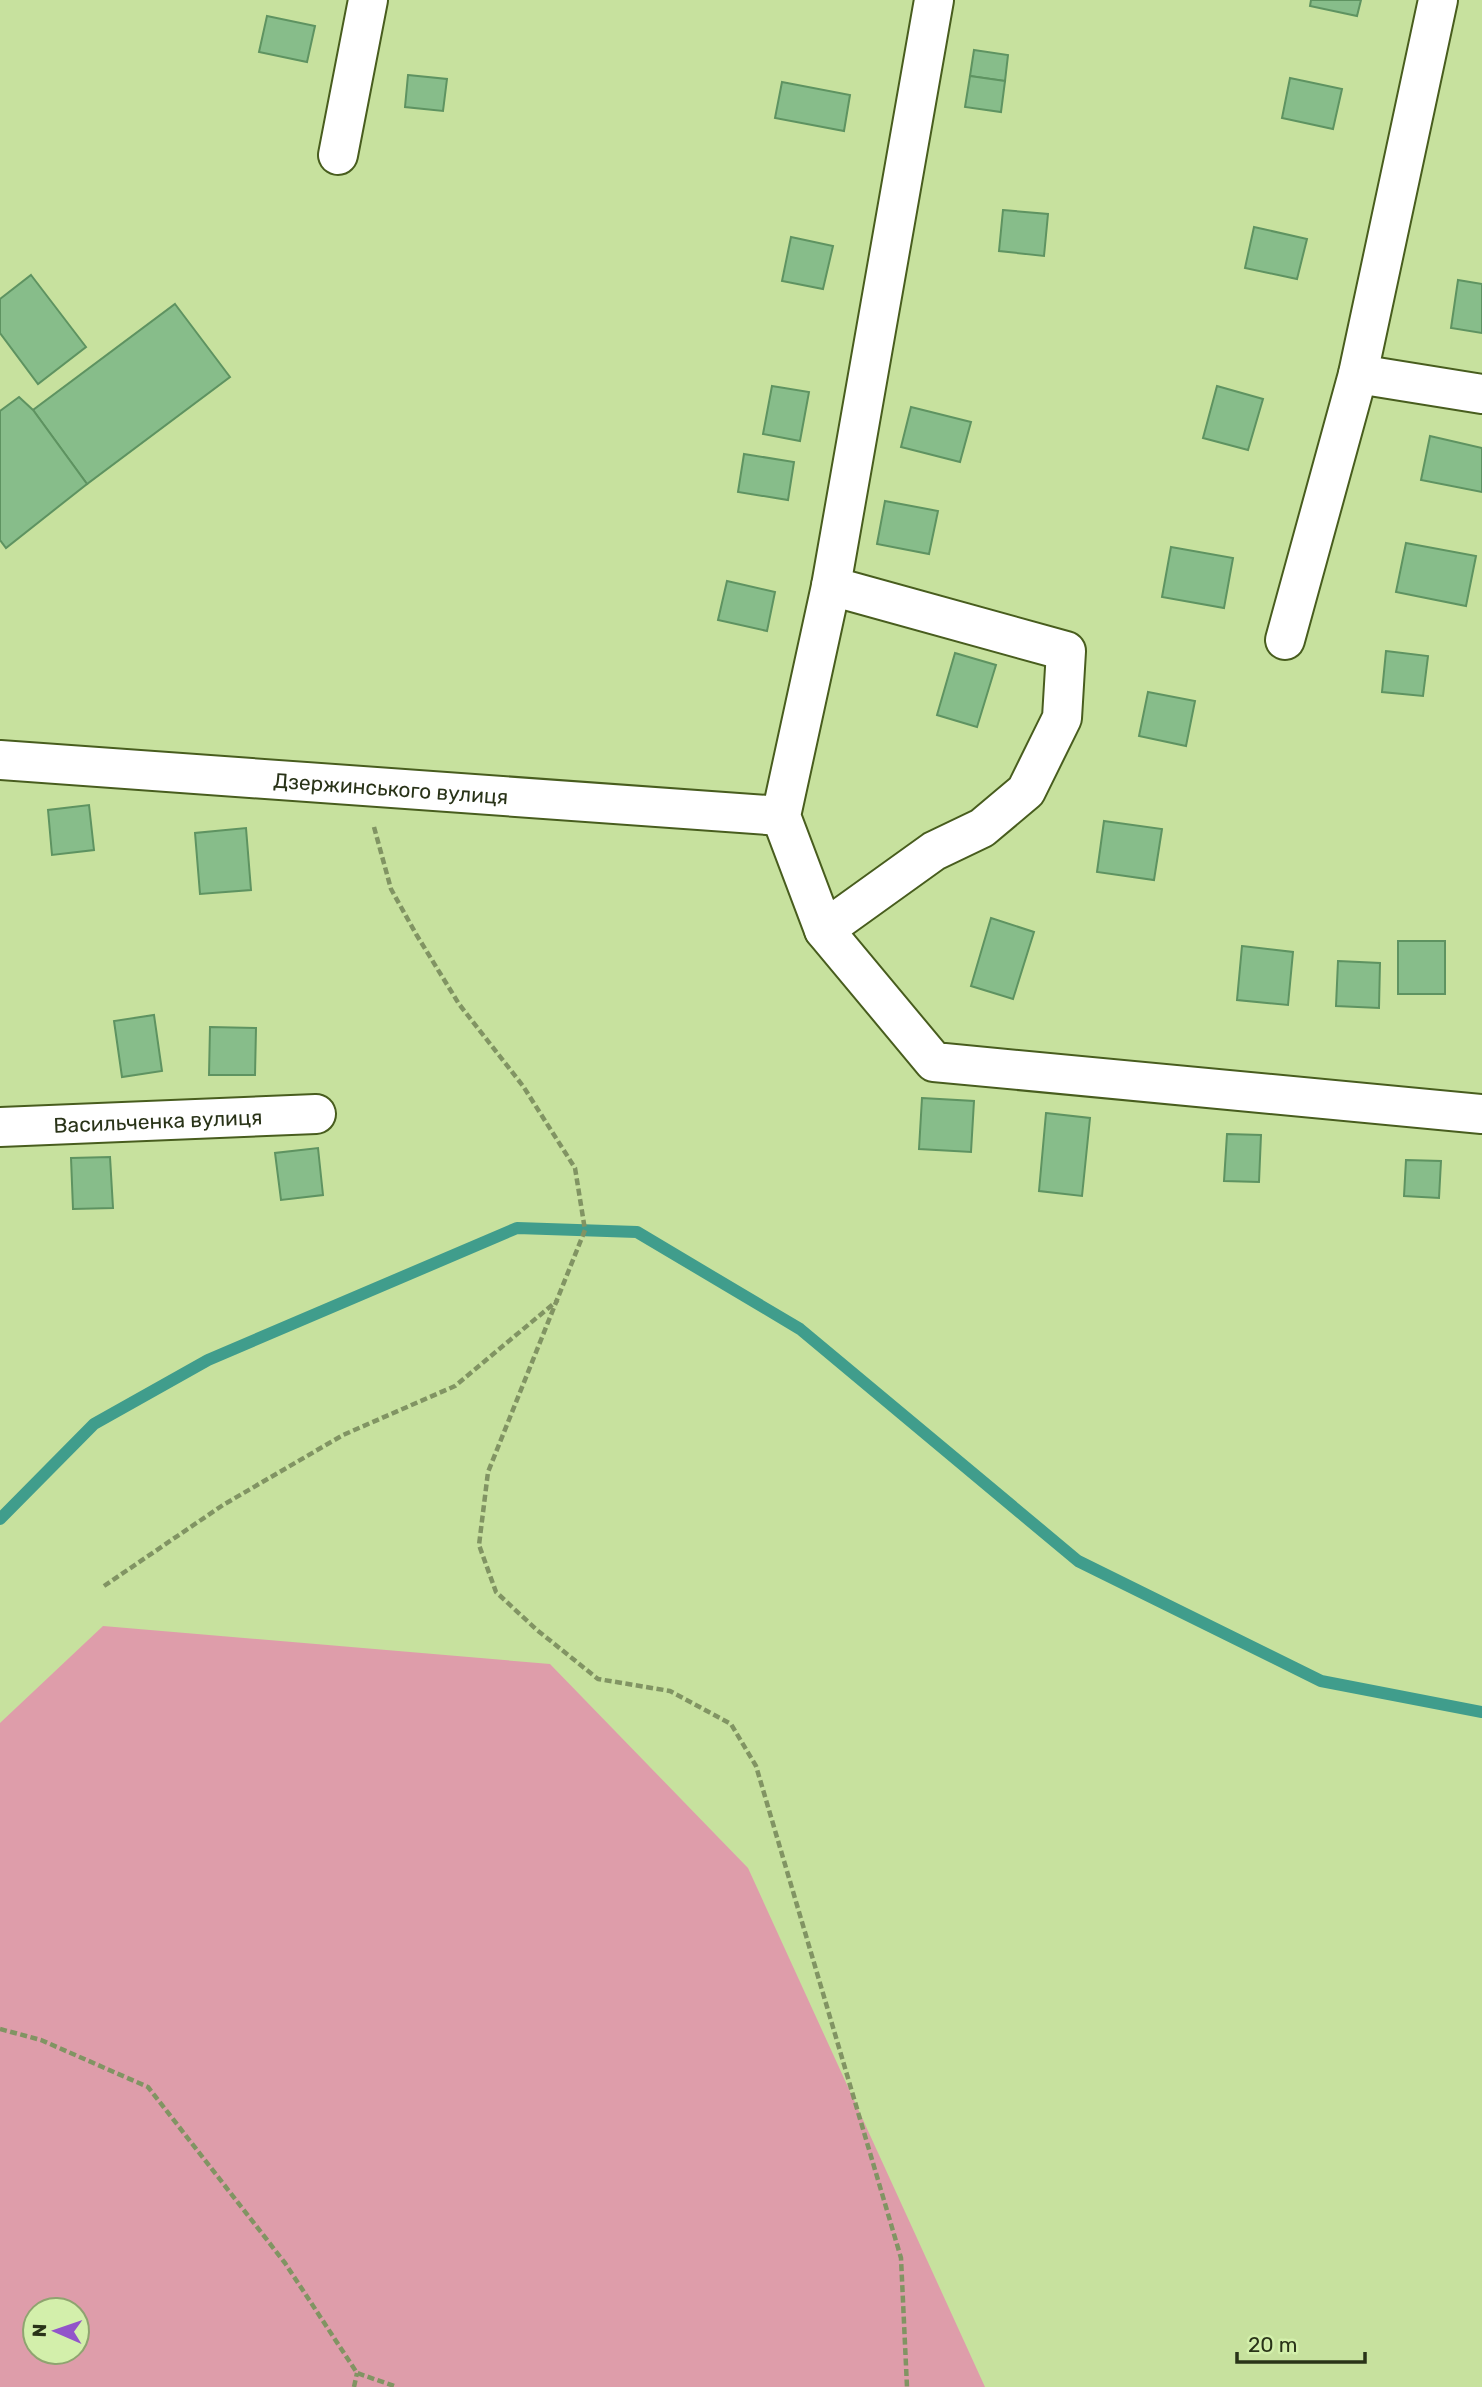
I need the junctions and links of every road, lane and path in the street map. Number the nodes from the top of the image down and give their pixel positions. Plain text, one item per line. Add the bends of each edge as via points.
1 (368, 0) edge
2 (934, 0) edge
3 (1438, 0) edge
4 (338, 155) dead end
5 (1358, 374) junction
6 (1482, 394) edge
7 (831, 586) junction
8 (1286, 640) dead end
9 (0, 760) edge
10 (362, 786) junction
11 (782, 816) junction
12 (824, 930) junction
13 (316, 1114) dead end
14 (1482, 1114) edge
15 (0, 1127) edge
16 (561, 1297) junction
17 (104, 1586) dead end
18 (0, 2029) edge
19 (356, 2373) junction
20 (354, 2387) edge
21 (397, 2387) edge
22 (907, 2387) edge

1 - 4 street
2 - 7 street
3 - 5 street
5 - 6 street
5 - 8 street
7 - 11 street
7 - 12 street via 1066,651 1062,718 1026,791 982,828 934,851
9 - 10 street, Дзержинського вулиця
10 - 11 street, Дзержинського вулиця
10 - 16 path via 391,889 416,934 459,1004 523,1086 575,1168 585,1230
11 - 12 street
12 - 14 street via 934,1062
13 - 15 street, Васильченка вулиця
16 - 17 path via 455,1386 343,1435 223,1505
16 - 22 path via 488,1472 479,1545 496,1592 598,1679 670,1691 731,1724 756,1766 901,2258
18 - 19 path via 41,2040 148,2087 285,2263
19 - 20 path
19 - 21 path

